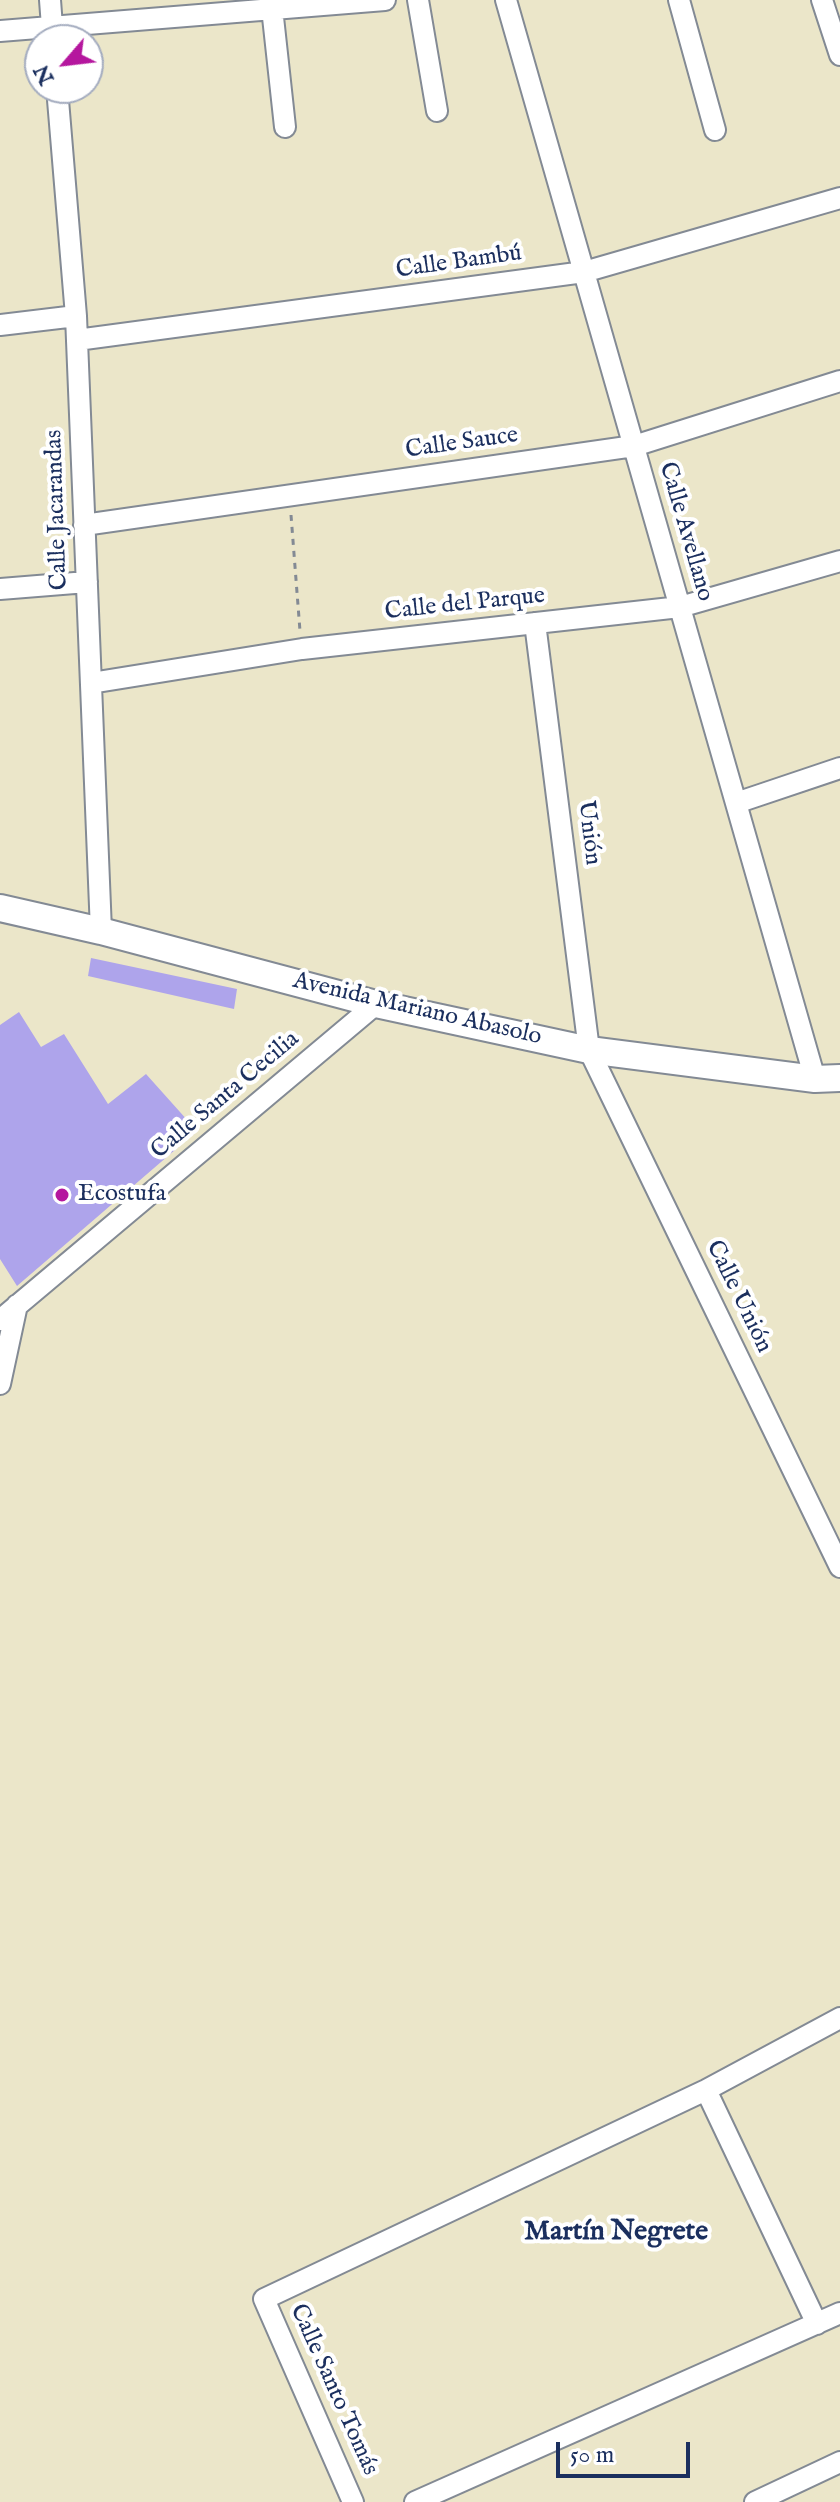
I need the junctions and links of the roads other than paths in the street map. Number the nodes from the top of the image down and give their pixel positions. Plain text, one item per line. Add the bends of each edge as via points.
1 (50, 0) edge
2 (385, 0) edge
3 (418, 0) edge
4 (506, 0) edge
5 (679, 0) edge
6 (822, 0) edge
7 (272, 8) junction
8 (51, 24) edge
9 (104, 28) edge
10 (0, 31) edge
11 (24, 32) edge
12 (840, 55) edge
13 (58, 104) edge
14 (437, 111) dead end
15 (285, 127) dead end
16 (715, 130) dead end
17 (840, 198) edge
18 (584, 272) junction
19 (76, 316) junction
20 (0, 325) edge
21 (77, 340) junction
22 (840, 381) edge
23 (634, 446) junction
24 (84, 525) junction
25 (840, 561) edge
26 (87, 582) junction
27 (0, 589) edge
28 (680, 607) junction
29 (535, 623) junction
30 (91, 683) junction
31 (840, 768) edge
32 (736, 803) junction
33 (0, 908) edge
34 (101, 931) junction
35 (376, 1004) junction
36 (589, 1050) junction
37 (827, 1079) edge
38 (17, 1305) junction
39 (0, 1320) edge
40 (0, 1384) edge
41 (840, 1567) edge
42 (840, 2018) edge
43 (706, 2090) junction
44 (840, 2313) edge
45 (817, 2324) junction
46 (840, 2462) edge
47 (353, 2502) edge
48 (415, 2502) edge
49 (755, 2502) edge

1 - 8 street
2 - 7 street
3 - 14 street
4 - 18 street, Calle Avellano
5 - 16 street
6 - 12 street
7 - 9 street
7 - 15 street
10 - 11 street
13 - 19 street, Calle Jacarandas
17 - 18 street, Calle Bambú
18 - 21 street, Calle Bambú
18 - 23 street, Calle Avellano
19 - 20 street
19 - 21 street, Calle Jacarandas
21 - 24 street, Calle Jacarandas
22 - 23 street, Calle Sauce
23 - 24 street, Calle Sauce
23 - 28 street, Calle Avellano
24 - 26 street, Calle Jacarandas
25 - 28 street, Calle del Parque
26 - 27 street
26 - 30 street, Calle Jacarandas
28 - 29 street, Calle del Parque
28 - 32 street, Calle Avellano
29 - 30 street, Calle del Parque via 302,649
29 - 36 street, Unión
30 - 34 street, Calle Jacarandas
31 - 32 street
32 - 37 street, Calle Avellano
33 - 34 street, Avenida Mariano Abasolo
34 - 35 street, Avenida Mariano Abasolo
35 - 36 street, Avenida Mariano Abasolo
35 - 38 street, Calle Santa Cecilia
36 - 37 street, Avenida Mariano Abasolo
36 - 41 street, Calle Unión
38 - 39 street, Calle Santa Cecilia
38 - 40 street
42 - 43 street
43 - 45 street
43 - 47 street, Calle Santo Tomás via 264,2299
44 - 45 street
45 - 48 street
46 - 49 street

